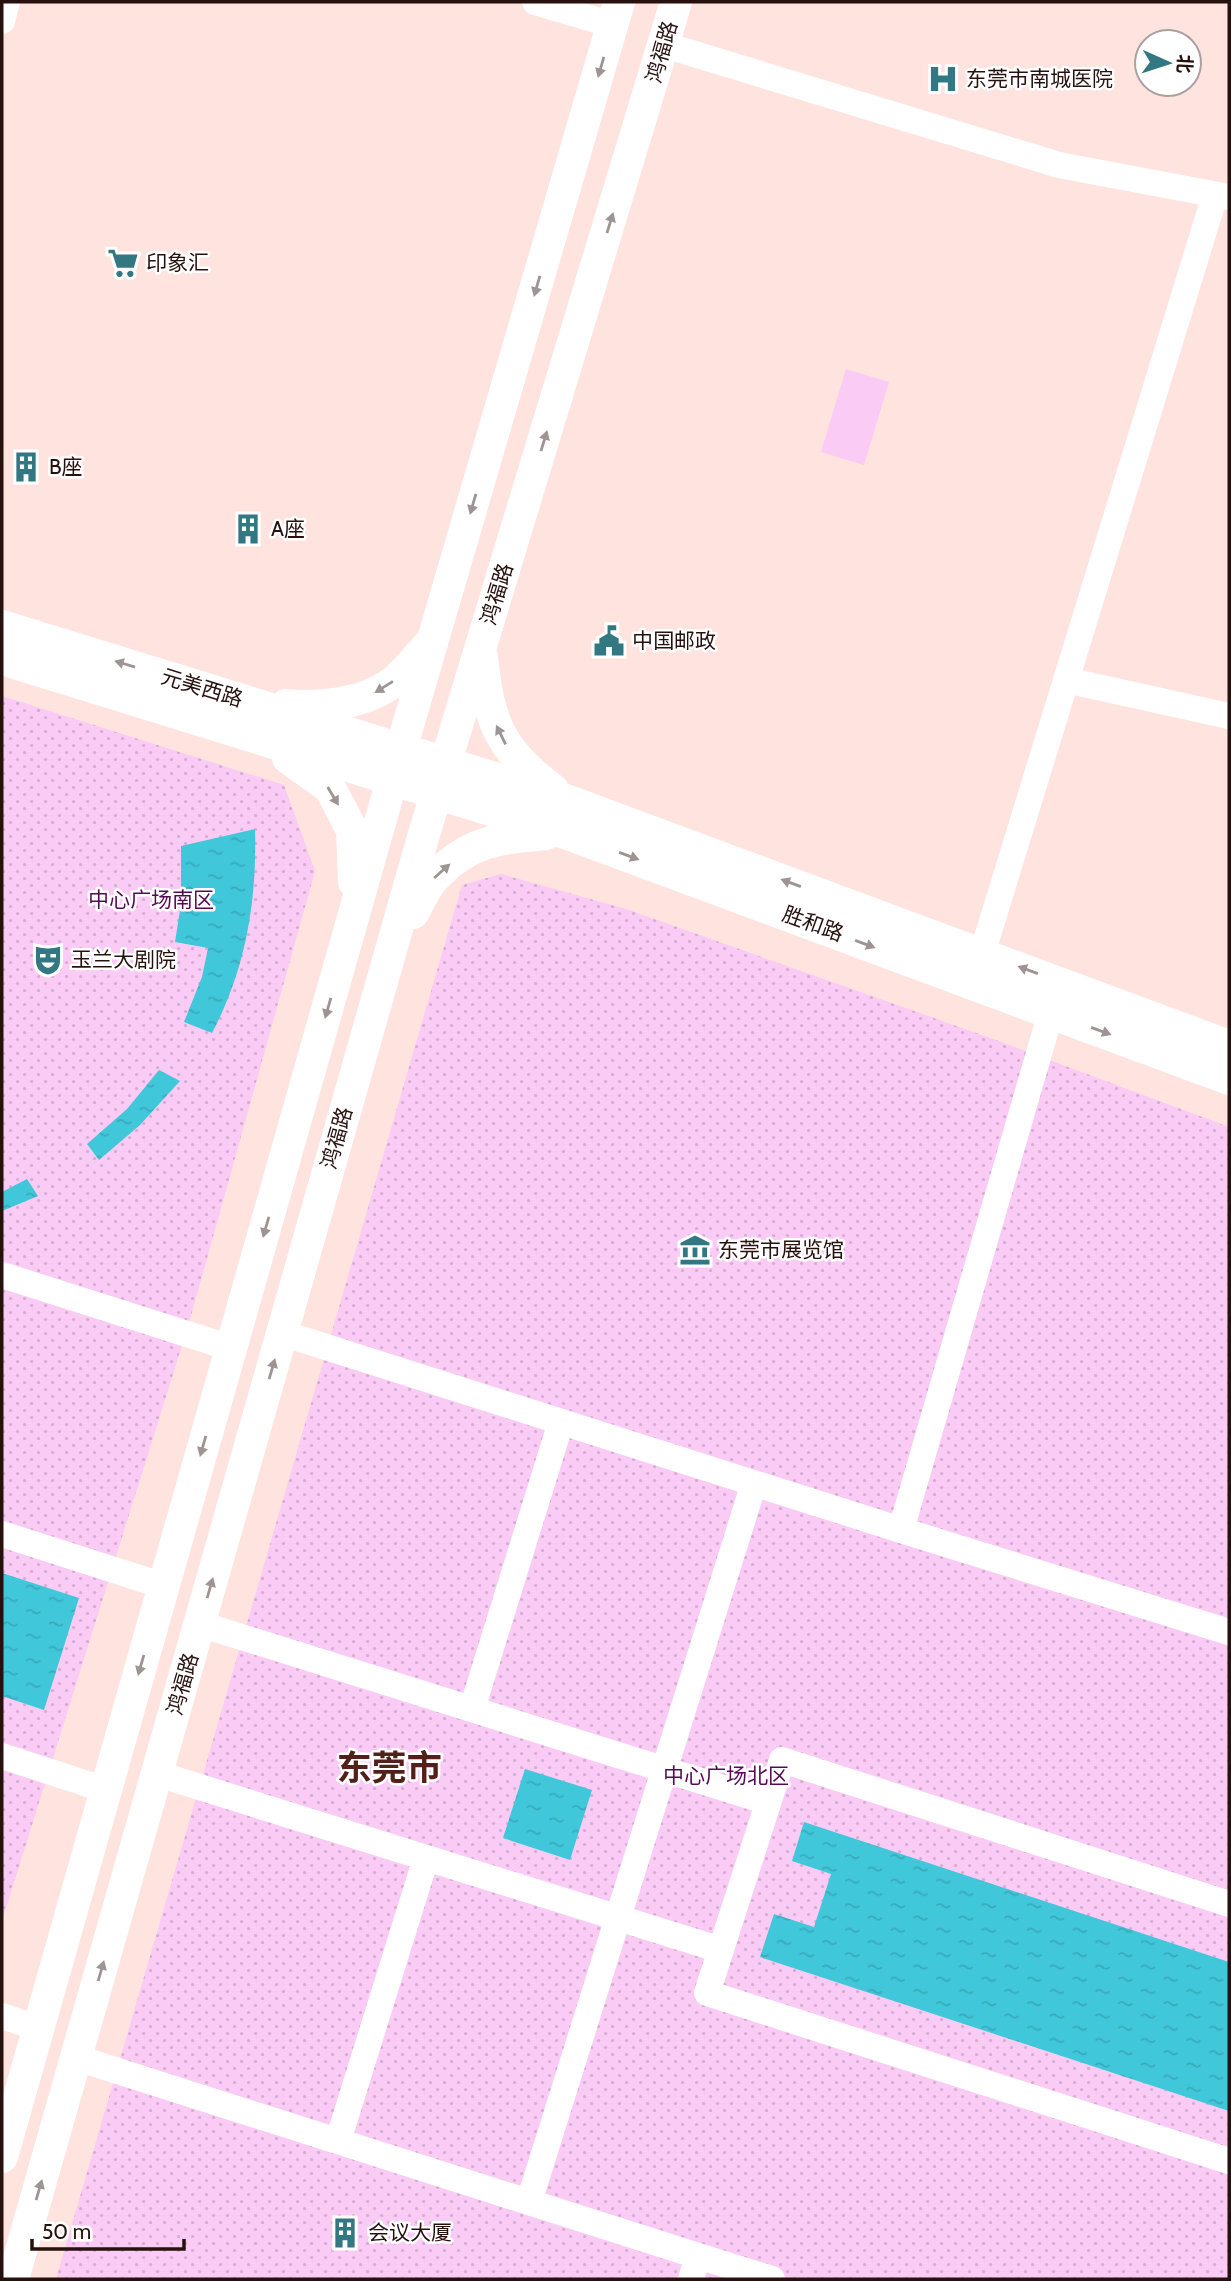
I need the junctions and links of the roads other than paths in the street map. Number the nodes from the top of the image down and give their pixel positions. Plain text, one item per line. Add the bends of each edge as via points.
1 (7, 2) edge
2 (536, 2) edge
3 (676, 2) edge
4 (616, 13) edge
5 (2, 21) edge
6 (665, 45) junction
7 (1222, 196) edge
8 (2, 626) edge
9 (434, 640) junction
10 (481, 646) junction
11 (2, 659) edge
12 (1066, 680) junction
13 (249, 702) junction
14 (1229, 716) edge
15 (237, 732) junction
16 (401, 750) junction
17 (446, 763) junction
18 (392, 780) junction
19 (436, 793) junction
20 (566, 800) junction
21 (565, 833) junction
22 (346, 943) junction
23 (391, 948) junction
24 (982, 954) junction
25 (1051, 1012) junction
26 (1229, 1046) edge
27 (1229, 1079) edge
28 (2, 1275) edge
29 (282, 1333) junction
30 (231, 1348) junction
31 (561, 1422) junction
32 (754, 1483) junction
33 (901, 1530) junction
34 (2, 1534) edge
35 (164, 1586) junction
36 (200, 1624) junction
37 (1229, 1632) edge
38 (472, 1709) junction
39 (2, 1756) edge
40 (665, 1769) junction
41 (158, 1774) junction
42 (106, 1790) junction
43 (768, 1801) junction
44 (426, 1858) junction
45 (1229, 1904) edge
46 (618, 1918) junction
47 (721, 1950) junction
48 (2, 2016) edge
49 (38, 2028) junction
50 (77, 2058) junction
51 (338, 2141) junction
52 (2, 2157) edge
53 (1229, 2161) edge
54 (529, 2202) junction
55 (695, 2268) edge
56 (13, 2279) edge
57 (772, 2279) edge

1 - 5 street
2 - 4 street
3 - 6 main road, 鸿福路
4 -> 9 main road
6 - 7 street via 1059,165
10 -> 6 main road, 鸿福路
7 - 12 street
13 -> 8 main road, 元美西路
9 -> 13 main road via 393,682 365,698 310,707
9 - 16 main road
10 - 17 main road, 鸿福路
20 -> 10 main road via 526,770 507,748 492,717
11 - 15 main road, 元美西路
12 - 14 street
12 - 24 street
13 - 16 main road, 元美西路
15 - 18 main road, 元美西路
15 -> 22 main road via 296,762 330,788 352,830 354,882
16 - 17 main road, 胜和路
16 - 18 main road
17 - 19 main road, 鸿福路
17 - 20 main road, 胜和路
18 - 19 main road, 胜和路
18 - 22 main road
19 - 21 main road, 胜和路
19 - 23 main road, 鸿福路
24 -> 20 main road, 胜和路
23 -> 21 main road via 435,877 471,848 506,837
21 -> 25 main road, 胜和路
22 -> 30 main road
23 - 29 main road, 鸿福路
26 -> 24 main road, 胜和路
25 -> 27 main road, 胜和路
25 - 33 street
28 - 30 street
29 - 31 street
36 -> 29 main road, 鸿福路
30 -> 35 main road
31 - 32 street
31 - 38 street
32 - 33 street
32 - 40 street
33 - 37 street
34 - 35 street
35 -> 42 main road
36 - 38 street
36 - 41 main road, 鸿福路
38 - 40 street
39 - 42 street
40 - 43 street
40 - 46 street
41 - 44 street
50 -> 41 main road, 鸿福路
42 - 49 main road
43 - 45 street via 782,1760
43 - 47 street
44 - 46 street
44 - 51 street
46 - 47 street
46 - 54 street
47 - 53 street via 707,1993
48 - 49 street
49 - 52 main road
50 - 51 street
56 -> 50 main road, 鸿福路
51 - 54 street
54 - 55 street
55 - 57 street

